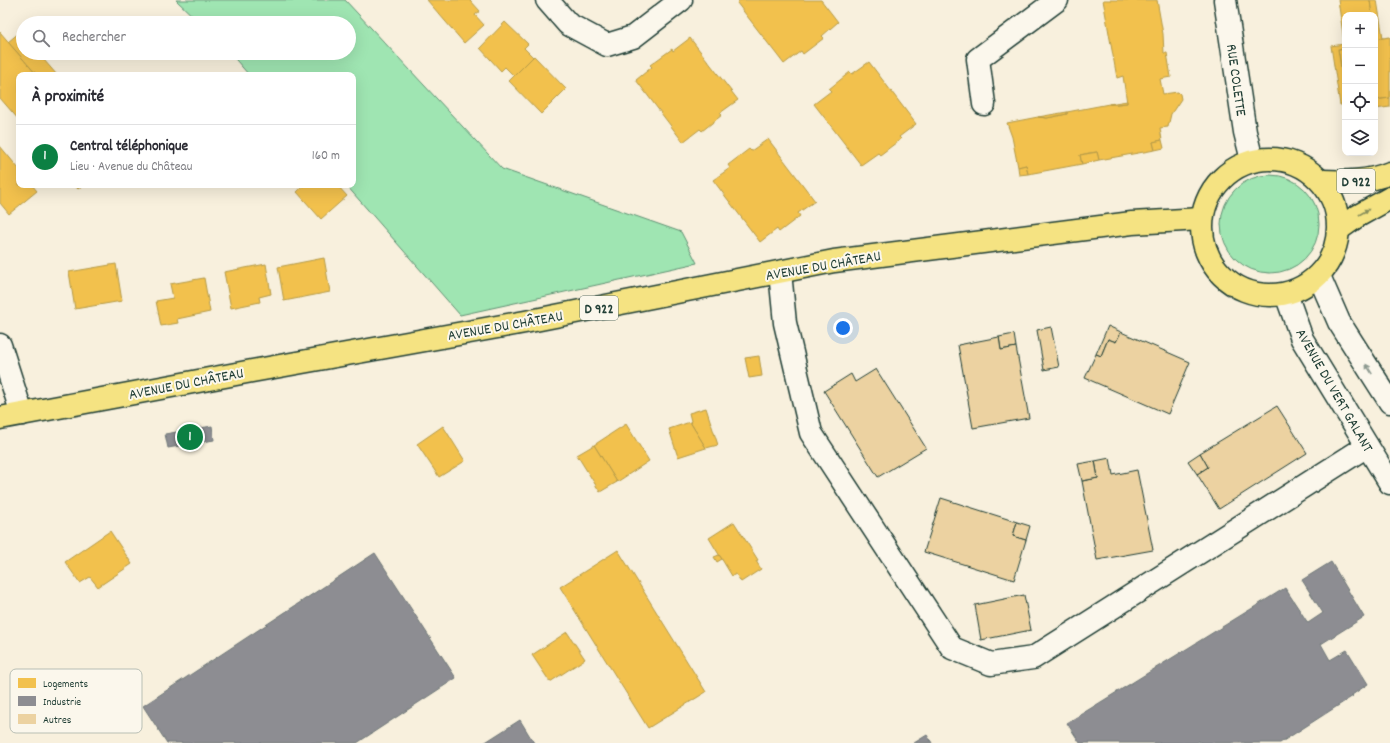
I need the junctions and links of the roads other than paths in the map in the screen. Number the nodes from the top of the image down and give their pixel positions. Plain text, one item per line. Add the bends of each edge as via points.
1 (546, 0) edge
2 (681, 0) edge
3 (1057, 0) edge
4 (1225, 0) edge
5 (984, 104) dead end
6 (1252, 160) junction
7 (1390, 173) edge
8 (1322, 181) junction
9 (1390, 198) edge
10 (1201, 219) junction
11 (1339, 229) junction
12 (780, 272) junction
13 (1319, 276) junction
14 (1286, 294) junction
15 (0, 345) edge
16 (1390, 402) edge
17 (22, 414) junction
18 (0, 418) edge
19 (1368, 446) junction
20 (1390, 483) edge

1 - 2 street via 568,24 607,45 633,37
3 - 5 street via 978,59
4 - 6 street, RUE COLETTE via 1245,132
6 - 8 main road via 1280,159 1303,166
6 - 10 main road via 1230,171 1212,191
7 - 8 main road, D 922 via 1376,178 1341,182
8 - 11 main road via 1336,205
11 -> 9 main road, D 922
10 - 12 main road, AVENUE DU CHÂTEAU / D 922 via 1132,223 834,261
10 - 14 main road via 1204,247 1214,268 1232,285 1268,296
11 - 13 main road via 1333,256
12 - 17 main road, AVENUE DU CHÂTEAU / D 922 via 525,322
12 - 19 street via 785,323 811,433 952,648 991,664 1033,658
13 - 14 main road
16 -> 13 street via 1339,322
14 - 19 street, AVENUE DU VERT GALANT via 1302,339
15 - 17 street
17 - 18 main road, AVENUE DU CHÂTEAU / D 922
19 - 20 street, AVENUE DU VERT GALANT

